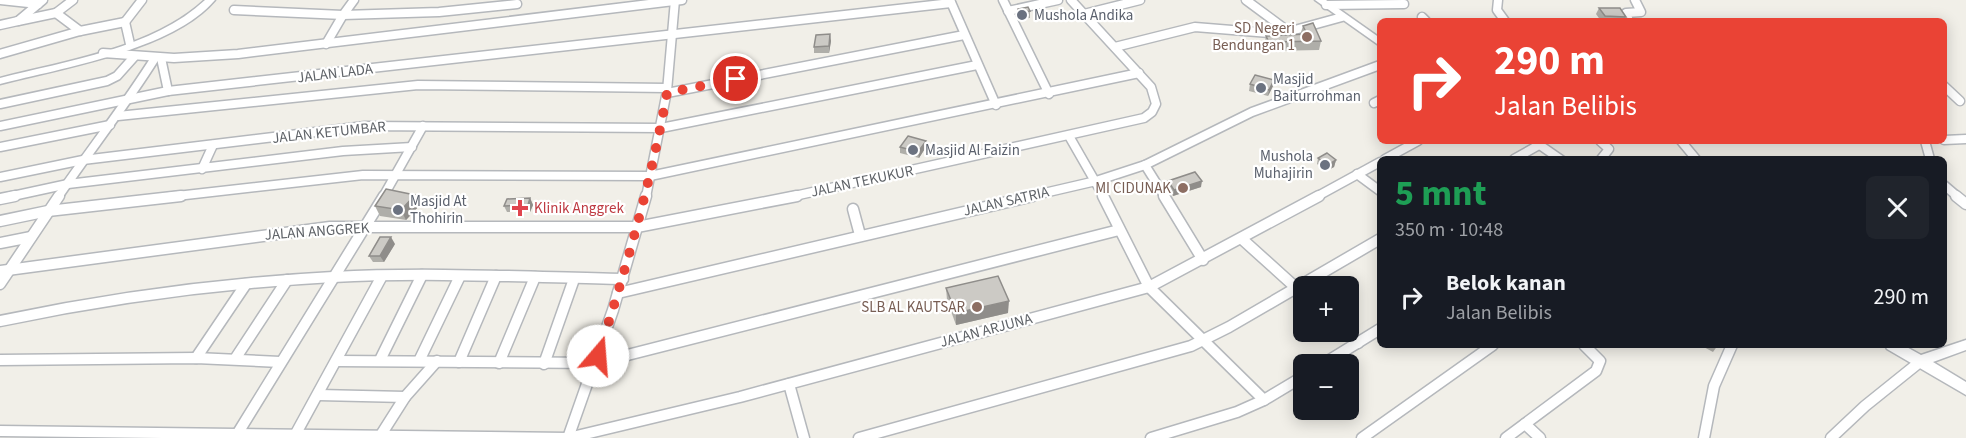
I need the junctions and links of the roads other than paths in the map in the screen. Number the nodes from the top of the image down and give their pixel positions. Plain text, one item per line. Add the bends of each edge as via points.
1 (0, 0) edge
2 (73, 0) edge
3 (142, 0) edge
4 (210, 0) edge
5 (354, 0) edge
6 (675, 0) edge
7 (682, 0) edge
8 (1003, 0) edge
9 (1058, 0) edge
10 (1071, 0) edge
11 (1140, 0) edge
12 (1246, 0) edge
13 (1498, 0) edge
14 (1635, 0) edge
15 (950, 1) edge
16 (41, 2) edge
17 (443, 2) dead end
18 (518, 2) edge
19 (1323, 2) edge
20 (1404, 4) dead end
21 (234, 10) dead end
22 (1008, 11) junction
23 (439, 12) junction
24 (56, 13) junction
25 (1084, 14) junction
26 (343, 15) junction
27 (1342, 17) junction
28 (1503, 18) edge
29 (1628, 18) edge
30 (18, 21) junction
31 (511, 21) junction
32 (125, 22) junction
33 (0, 25) edge
34 (80, 31) junction
35 (1289, 32) junction
36 (673, 34) junction
37 (964, 35) junction
38 (1377, 40) edge
39 (130, 44) junction
40 (326, 44) junction
41 (1115, 47) junction
42 (102, 53) junction
43 (0, 54) edge
44 (134, 57) junction
45 (158, 58) junction
46 (977, 65) junction
47 (1377, 66) edge
48 (1139, 74) junction
49 (0, 81) edge
50 (1947, 89) edge
51 (667, 90) junction
52 (168, 91) junction
53 (1049, 94) junction
54 (130, 99) junction
55 (1960, 101) dead end
56 (0, 104) edge
57 (996, 105) junction
58 (118, 116) junction
59 (110, 125) junction
60 (0, 126) edge
61 (423, 126) junction
62 (661, 128) junction
63 (1069, 136) junction
64 (1966, 139) edge
65 (1947, 140) edge
66 (1412, 144) edge
67 (1535, 144) edge
68 (1538, 144) edge
69 (1603, 144) edge
70 (1684, 144) edge
71 (213, 145) junction
72 (0, 147) edge
73 (412, 147) junction
74 (1390, 156) edge
75 (1519, 156) edge
76 (1556, 156) edge
77 (1603, 156) edge
78 (1694, 156) edge
79 (83, 160) junction
80 (1377, 164) edge
81 (1145, 165) junction
82 (202, 169) junction
83 (1357, 174) junction
84 (397, 175) junction
85 (0, 177) edge
86 (650, 177) junction
87 (1095, 181) junction
88 (68, 184) junction
89 (1947, 188) edge
90 (1377, 189) edge
91 (0, 199) edge
92 (1966, 204) edge
93 (853, 209) dead end
94 (48, 211) junction
95 (0, 221) edge
96 (364, 226) junction
97 (637, 227) junction
98 (1119, 230) junction
99 (860, 235) junction
100 (32, 237) junction
101 (1242, 239) junction
102 (1377, 241) edge
103 (0, 243) edge
104 (1203, 260) junction
105 (11, 269) junction
106 (0, 271) edge
107 (422, 275) junction
108 (382, 276) junction
109 (460, 276) junction
110 (496, 276) junction
111 (1324, 276) edge
112 (334, 277) junction
113 (535, 277) junction
114 (574, 279) junction
115 (623, 279) junction
116 (287, 280) junction
117 (0, 284) edge
118 (246, 284) junction
119 (1293, 286) edge
120 (1149, 287) junction
121 (618, 293) junction
122 (1293, 296) edge
123 (0, 321) edge
124 (1377, 330) edge
125 (1203, 342) junction
126 (1358, 343) joint
127 (1966, 345) edge
128 (1489, 348) edge
129 (1588, 348) edge
130 (1731, 348) edge
131 (1898, 348) edge
132 (1340, 354) edge
133 (195, 358) junction
134 (235, 359) junction
135 (0, 360) edge
136 (380, 360) junction
137 (1921, 360) junction
138 (337, 361) junction
139 (419, 361) junction
140 (437, 361) junction
141 (280, 362) junction
142 (459, 362) junction
143 (499, 363) junction
144 (596, 363) junction
145 (544, 364) junction
146 (1293, 383) edge
147 (789, 384) junction
148 (1966, 389) edge
149 (318, 395) junction
150 (405, 397) junction
151 (1264, 400) junction
152 (1525, 424) junction
153 (0, 431) edge
154 (97, 435) edge
155 (236, 436) edge
156 (280, 436) edge
157 (294, 436) edge
158 (379, 436) edge
159 (469, 437) edge
160 (568, 438) edge
161 (804, 438) edge
162 (859, 438) edge
163 (1151, 438) edge
164 (1362, 438) edge
165 (1506, 438) edge
166 (1540, 438) edge
167 (1704, 438) edge
168 (1831, 438) edge

1 - 16 street
2 - 24 street
3 - 32 street
4 - 39 street via 188,21
5 - 26 street
6 - 7 street
6 - 31 street
6 - 36 street
8 - 22 street
9 - 22 street
10 - 25 street, JALAN TEKUKUR
11 - 25 street
12 - 35 street
13 - 28 street via 1497,10
14 - 29 street via 1641,12 1626,13
15 - 36 street, JALAN LADA
15 - 37 street
16 - 30 street
17 - 23 street
18 - 23 street
18 - 31 street
19 - 20 street
19 - 27 street
21 - 26 street
22 - 53 street
23 - 26 street
24 - 30 street
24 - 34 street
25 - 41 street, JALAN TEKUKUR
26 - 40 street
27 - 35 street
27 - 38 street
30 - 33 street
31 - 40 street
32 - 34 street
32 - 39 street
34 - 43 street
35 - 41 street via 1269,34 1195,27
36 - 51 street
36 - 52 street, JALAN LADA
37 - 46 street
37 - 51 street
39 - 42 street
40 - 45 street
41 - 48 street, JALAN TEKUKUR
42 - 44 street
42 - 49 street
44 - 45 street
44 - 56 street via 107,81
45 - 52 street
45 - 54 street
46 - 57 street
46 - 62 street, JALAN KETUMBAR
47 - 81 street, JALAN SATRIA via 1252,112
48 - 53 street
48 - 63 street, JALAN TEKUKUR via 1154,93 1153,113
50 - 55 street
51 - 58 street via 418,85
51 - 62 street
52 - 54 street, JALAN LADA
53 - 57 street
54 - 58 street
54 - 60 street, JALAN LADA
57 - 86 street
58 - 59 street
59 - 72 street
59 - 79 street
61 - 62 street, JALAN KETUMBAR
61 - 71 street, JALAN KETUMBAR via 365,126
61 - 73 street
62 - 86 street
63 - 87 street
63 - 97 street, JALAN TEKUKUR via 832,189
64 - 65 street
66 - 74 street
67 - 75 street
68 - 76 street
69 - 77 street via 1609,149
70 - 78 street
71 - 79 street, JALAN KETUMBAR
71 - 82 street
73 - 82 street via 343,151
73 - 84 street
79 - 85 street, JALAN KETUMBAR
79 - 88 street
80 - 83 street, JALAN ARJUNA
81 - 87 street, JALAN SATRIA
81 - 104 street
82 - 88 street
83 - 90 street
83 - 101 street, JALAN ARJUNA
84 - 86 street
84 - 94 street via 312,180
84 - 96 street
86 - 97 street
87 - 98 street
87 - 99 street, JALAN SATRIA
88 - 91 street
88 - 94 street
89 - 92 street
93 - 99 street
94 - 95 street
94 - 100 street
96 - 97 street, JALAN ANGGREK
96 - 105 street, JALAN ANGGREK via 303,229
96 - 112 street
97 - 115 street
98 - 120 street
98 - 144 street
99 - 121 street, JALAN SATRIA
100 - 103 street
100 - 105 street
101 - 104 street, JALAN ARJUNA
101 - 119 street
102 - 111 street
104 - 120 street, JALAN ARJUNA
105 - 106 street, JALAN ANGGREK
105 - 117 street
107 - 108 street
107 - 109 street
107 - 136 street
108 - 112 street
108 - 138 street
109 - 110 street
109 - 139 street
110 - 113 street
110 - 142 street
112 - 116 street
112 - 141 street
113 - 114 street
113 - 143 street
114 - 115 street
114 - 145 street
115 - 121 street
116 - 118 street
116 - 134 street
118 - 123 street via 80,304
118 - 133 street
120 - 125 street
120 - 147 street, JALAN ARJUNA
121 - 144 street
122 - 125 street
124 - 126 street
125 - 151 street
125 - 162 street
126 - 132 street
127 - 137 street
128 - 164 street
129 - 152 street via 1600,365
130 - 167 street via 1714,386
131 - 137 street
133 - 134 street
133 - 135 street
134 - 141 street
136 - 138 street
136 - 139 street
137 - 148 street
137 - 168 street
138 - 149 street
139 - 140 street
140 - 142 street
140 - 150 street
141 - 155 street
142 - 143 street
143 - 145 street
144 - 145 street
144 - 160 street
146 - 151 street
147 - 160 street, JALAN ARJUNA
147 - 161 street
149 - 150 street
149 - 157 street
150 - 158 street
151 - 163 street
152 - 165 street
152 - 166 street
153 - 154 street, JALAN ARJUNA
154 - 155 street, JALAN ARJUNA
155 - 156 street, JALAN ARJUNA
156 - 157 street, JALAN ARJUNA
157 - 158 street, JALAN ARJUNA
158 - 159 street, JALAN ARJUNA
159 - 160 street, JALAN ARJUNA

